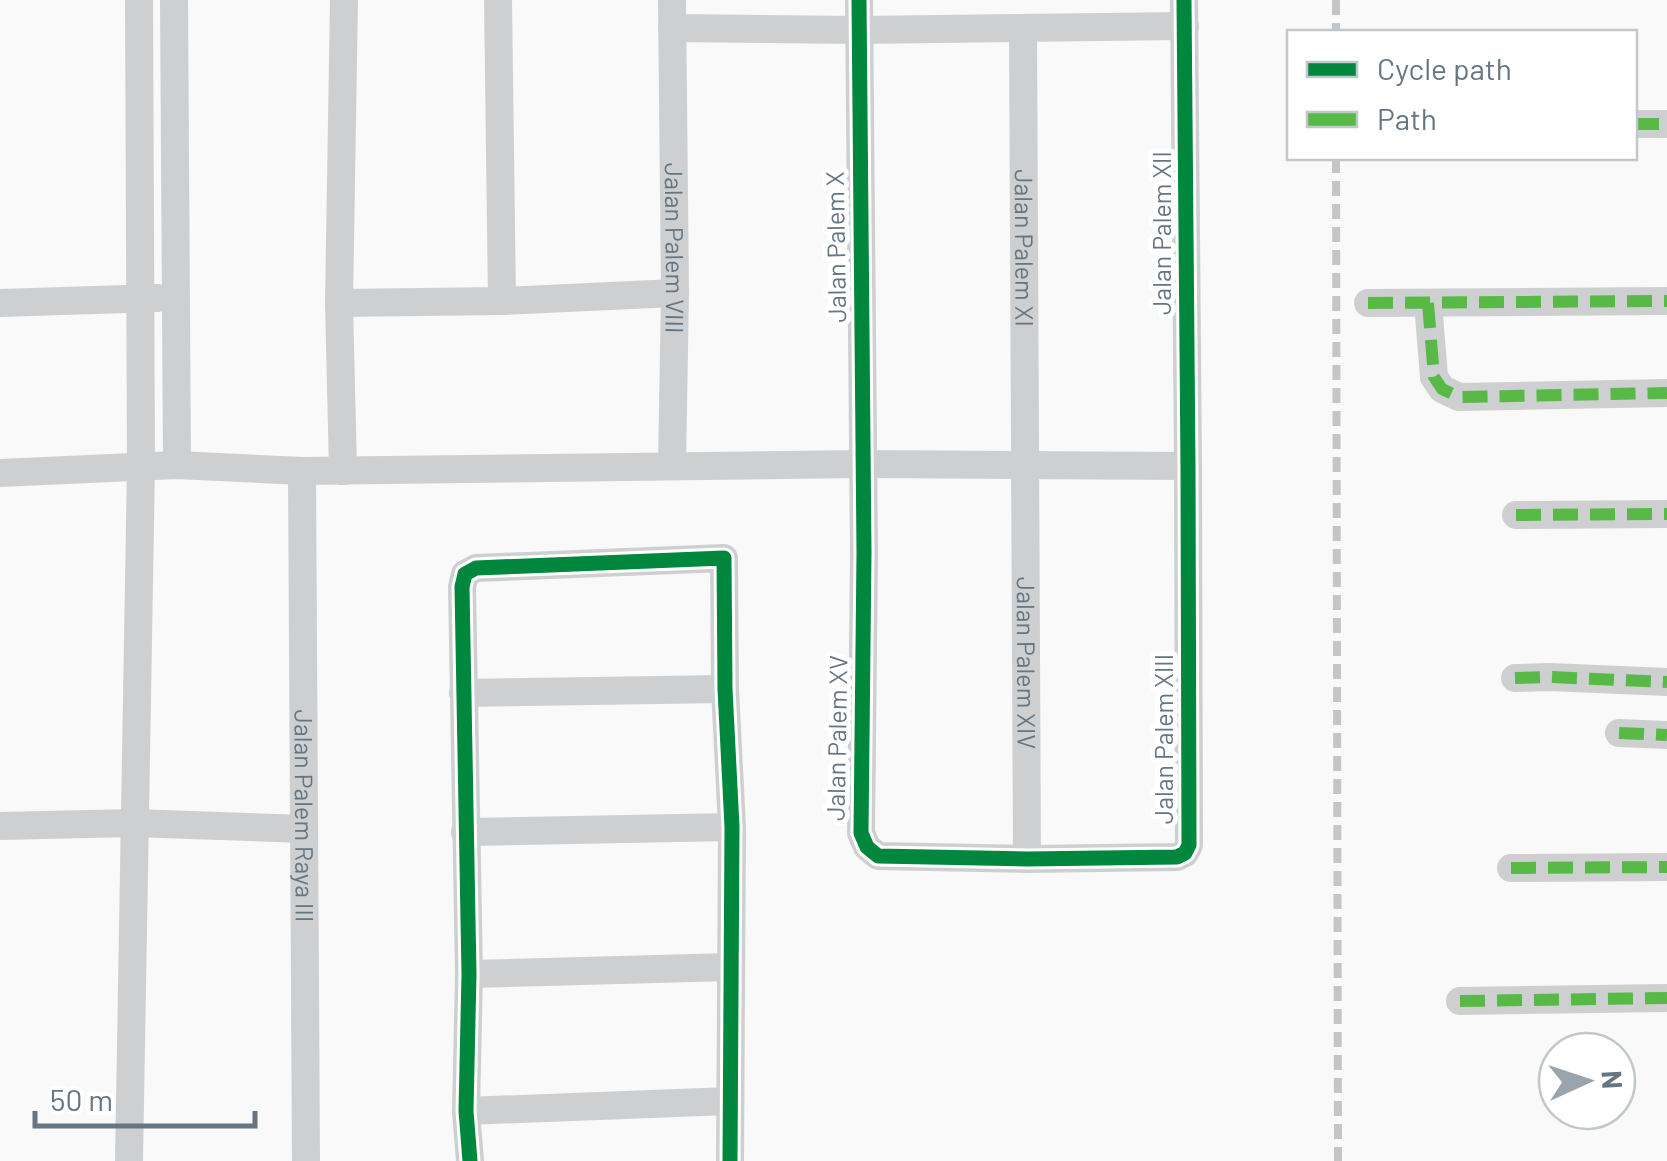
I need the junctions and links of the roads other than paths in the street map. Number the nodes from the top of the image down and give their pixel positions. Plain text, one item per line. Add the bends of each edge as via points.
1 (139, 0) edge
2 (174, 0) edge
3 (344, 0) edge
4 (498, 0) edge
5 (859, 0) edge
6 (1185, 13) edge
7 (672, 14) edge
8 (1023, 28) junction
9 (859, 30) junction
10 (1637, 124) edge
11 (1667, 124) edge
12 (676, 293) junction
13 (176, 297) junction
14 (140, 300) junction
15 (502, 301) junction
16 (1667, 301) edge
17 (339, 303) junction
18 (1428, 303) junction
19 (0, 304) edge
20 (1368, 304) dead end
21 (1667, 393) edge
22 (864, 464) junction
23 (176, 465) junction
24 (672, 465) junction
25 (140, 466) junction
26 (1026, 466) junction
27 (1188, 466) junction
28 (343, 470) junction
29 (302, 471) junction
30 (0, 472) edge
31 (1667, 514) edge
32 (1516, 516) dead end
33 (1516, 678) dead end
34 (1667, 682) edge
35 (725, 689) junction
36 (464, 693) junction
37 (1619, 733) dead end
38 (1667, 736) edge
39 (134, 824) junction
40 (0, 826) edge
41 (732, 828) junction
42 (304, 829) junction
43 (465, 832) junction
44 (1027, 858) junction
45 (1667, 867) edge
46 (1511, 868) dead end
47 (730, 967) junction
48 (469, 974) junction
49 (1667, 998) edge
50 (1460, 1001) dead end
51 (729, 1101) junction
52 (466, 1110) junction
53 (128, 1161) edge
54 (306, 1161) edge
55 (470, 1161) edge
56 (730, 1161) edge

1 - 14 street
2 - 13 street
3 - 17 street
4 - 15 street
5 - 9 street, Jalan Palem X
6 - 8 street
6 - 27 street, Jalan Palem XII
7 - 9 street
7 - 12 street, Jalan Palem VIII
8 - 9 street
8 - 26 street, Jalan Palem XI
9 - 22 street, Jalan Palem X
10 - 11 street
12 - 15 street
12 - 24 street, Jalan Palem VIII
13 - 14 street
13 - 23 street
14 - 19 street
14 - 25 street
15 - 17 street
16 - 18 street
17 - 28 street
18 - 20 street
18 - 21 street via 1434,377 1459,397
22 - 24 street
22 - 26 street
22 - 44 street, Jalan Palem XV via 866,847 878,856
23 - 25 street
23 - 29 street
24 - 28 street
25 - 30 street
25 - 39 street
26 - 27 street
26 - 44 street, Jalan Palem XIV
27 - 44 street, Jalan Palem XIII via 1189,845 1177,857
28 - 29 street
29 - 42 street, Jalan Palem Raya III
31 - 32 street
33 - 34 street
35 - 36 street
35 - 36 street via 723,558 476,568 464,574
35 - 41 street
36 - 43 street
37 - 38 street
39 - 40 street
39 - 42 street
39 - 53 street
41 - 43 street
41 - 47 street
42 - 54 street, Jalan Palem Raya III
43 - 48 street
45 - 46 street
47 - 48 street
47 - 51 street
48 - 52 street
49 - 50 street
51 - 52 street
51 - 56 street
52 - 55 street

